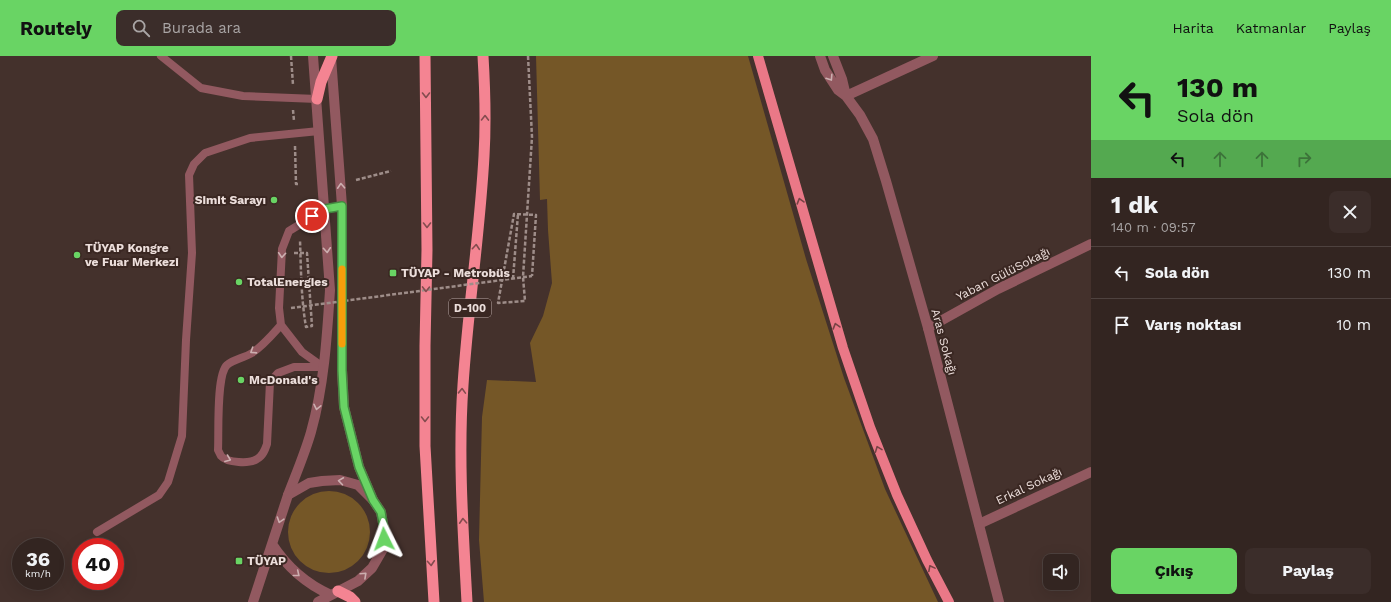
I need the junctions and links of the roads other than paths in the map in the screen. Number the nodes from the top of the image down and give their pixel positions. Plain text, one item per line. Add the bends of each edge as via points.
1 (161, 56) edge
2 (313, 56) edge
3 (331, 56) edge
4 (425, 56) edge
5 (483, 56) edge
6 (758, 56) edge
7 (820, 56) edge
8 (833, 56) edge
9 (933, 56) edge
10 (846, 96) junction
11 (317, 99) junction
12 (319, 131) junction
13 (342, 206) junction
14 (325, 209) junction
15 (1091, 244) edge
16 (282, 325) junction
17 (928, 328) junction
18 (323, 367) junction
19 (1091, 472) edge
20 (288, 495) junction
21 (373, 500) junction
22 (979, 524) junction
23 (97, 532) dead end
24 (272, 544) junction
25 (334, 593) junction
26 (253, 602) edge
27 (318, 602) edge
28 (355, 602) edge
29 (434, 602) edge
30 (467, 602) edge
31 (949, 602) edge
32 (999, 602) edge

1 - 11 lane via 201,88 243,96
2 - 11 street
3 - 11 highway
13 -> 3 street
4 -> 29 highway via 425,446
30 -> 5 highway, D-100 via 461,437 463,385 484,156
31 -> 6 main road via 897,495 870,427 841,341
7 -> 10 street, Aras Sokağı via 825,70 838,90
8 - 10 street, Aras Sokağı
9 - 10 street
10 - 17 street, Aras Sokağı via 860,114 873,139
11 - 12 street
12 - 14 street
12 - 23 lane via 250,138 205,153 194,164 189,174 192,253 182,436 168,482 159,495
13 - 14 street
13 - 21 street via 344,407 359,467
14 -> 16 lane via 289,231 282,249
14 -> 18 street via 330,290
15 - 17 street, Yaban GülüSokağı via 998,289
16 - 18 lane via 302,352
16 -> 18 lane via 252,353 229,363 223,369 219,406 218,450 221,456 229,461 250,462 258,459 264,453 267,444 270,382 278,373 294,367
17 - 22 street, Aras Sokağı
18 -> 20 street via 311,432
19 - 22 street, Erkal Sokağı
21 -> 20 street via 358,485 340,480 309,483
20 -> 24 street
25 -> 21 street via 358,581 372,568 383,549 384,529 381,512
22 - 32 street, Aras Sokağı
24 -> 25 street via 290,568 318,589
24 - 26 street
25 - 27 street
25 - 28 highway via 350,597

